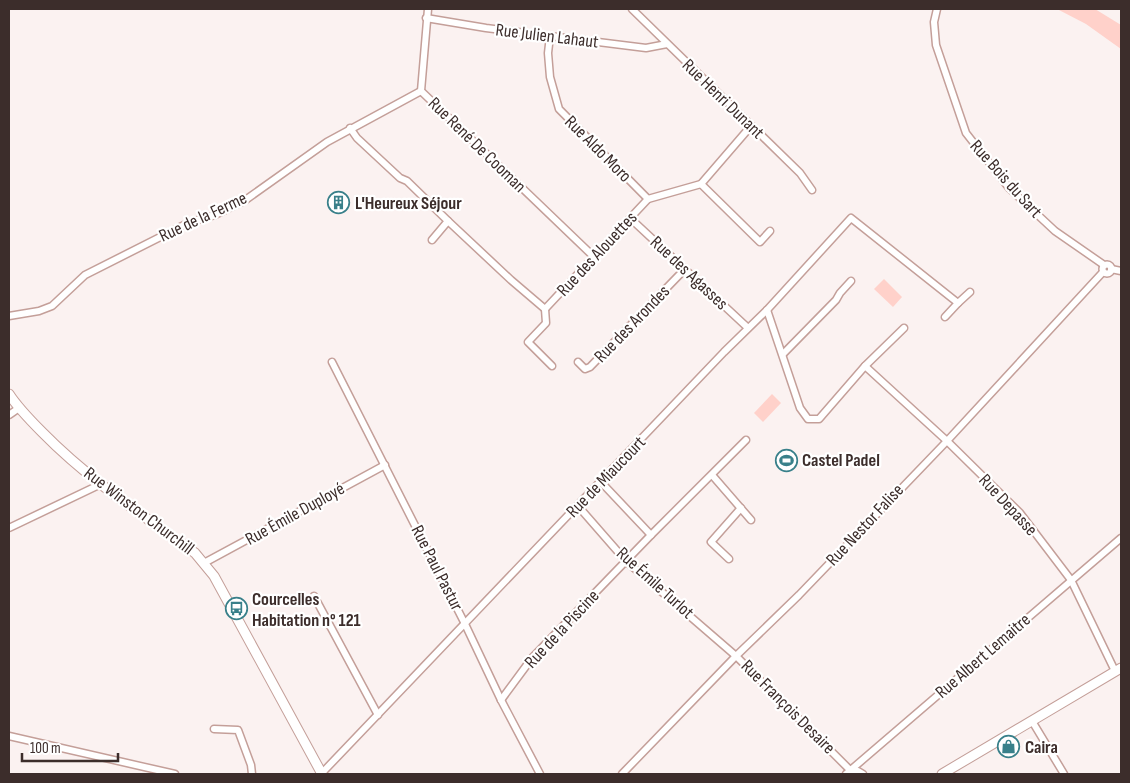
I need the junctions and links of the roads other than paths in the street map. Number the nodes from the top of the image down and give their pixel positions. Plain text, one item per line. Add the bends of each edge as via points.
1 (428, 9) edge
2 (632, 9) edge
3 (937, 9) edge
4 (426, 18) junction
5 (550, 36) junction
6 (667, 44) junction
7 (420, 92) junction
8 (751, 126) junction
9 (350, 128) junction
10 (701, 184) junction
11 (812, 190) dead end
12 (648, 198) junction
13 (631, 219) junction
14 (448, 220) junction
15 (770, 231) dead end
16 (432, 240) dead end
17 (593, 256) junction
18 (685, 269) junction
19 (1103, 269) junction
20 (1121, 272) edge
21 (851, 281) dead end
22 (970, 292) dead end
23 (958, 303) junction
24 (545, 309) junction
25 (767, 310) junction
26 (9, 316) edge
27 (945, 317) dead end
28 (748, 328) junction
29 (904, 328) dead end
30 (783, 354) junction
31 (332, 362) dead end
32 (578, 362) dead end
33 (552, 366) dead end
34 (866, 366) junction
35 (9, 394) edge
36 (19, 408) junction
37 (9, 415) edge
38 (746, 440) dead end
39 (947, 441) junction
40 (385, 465) junction
41 (712, 475) junction
42 (601, 482) junction
43 (101, 484) junction
44 (578, 506) junction
45 (741, 508) junction
46 (751, 520) dead end
47 (9, 528) edge
48 (651, 535) junction
49 (1121, 538) edge
50 (728, 558) dead end
51 (626, 561) junction
52 (204, 563) junction
53 (1071, 580) junction
54 (314, 596) dead end
55 (465, 624) junction
56 (736, 656) junction
57 (1118, 670) edge
58 (501, 700) junction
59 (378, 715) junction
60 (1032, 721) junction
61 (214, 729) dead end
62 (9, 736) edge
63 (848, 772) edge
64 (175, 774) edge
65 (252, 774) edge
66 (321, 774) edge
67 (540, 774) edge
68 (622, 774) edge
69 (863, 774) edge
70 (942, 774) edge
71 (1064, 774) edge

1 - 4 street, Rue René De Cooman
2 - 6 street, Rue Henri Dunant
3 - 19 street, Rue Bois du Sart via 934,22 936,45 966,134 1015,194 1055,232
4 - 5 street, Rue Julien Lahaut
4 - 7 street, Rue René De Cooman
5 - 6 street, Rue Julien Lahaut via 646,48
5 - 12 street, Rue Aldo Moro via 550,77 559,109
6 - 8 street, Rue Henri Dunant
7 - 9 street, Rue de la Ferme
7 - 17 street, Rue René De Cooman
8 - 10 street
8 - 11 street, Rue Henri Dunant via 800,173
9 - 14 street, Rue des Alouettes
9 - 26 street, Rue de la Ferme via 244,201 188,223 85,275 52,306
10 - 12 street, Rue des Alouettes
10 - 15 street via 760,242
12 - 13 street, Rue des Alouettes
13 - 17 street, Rue des Alouettes
13 - 18 street, Rue des Agasses
14 - 16 street
14 - 24 street, Rue des Alouettes
17 - 24 street, Rue des Alouettes
18 - 28 street, Rue des Agasses
18 - 32 street, Rue des Arondes via 590,367 585,369
19 - 20 street via 1108,274 1111,269
19 - 39 street, Rue Nestor Falise
21 - 30 street
22 - 23 street
23 - 25 street, Rue de Miaucourt via 851,218
23 - 27 street
24 - 33 street via 546,323 528,342
25 - 28 street, Rue de Miaucourt
25 - 30 street
28 - 42 street, Rue de Miaucourt
29 - 34 street
30 - 34 street via 800,408 808,419 819,419
31 - 40 street, Rue Paul Pastur
34 - 39 street, Rue Depasse
35 - 36 main road, Rue Winston Churchill
36 - 37 street
36 - 43 main road, Rue Winston Churchill via 53,443
38 - 41 street, Rue de la Piscine
39 - 53 street, Rue Depasse via 1020,513
39 - 56 street, Rue Nestor Falise
40 - 52 street, Rue Émile Duployé
40 - 55 street, Rue Paul Pastur
41 - 45 street
41 - 48 street, Rue de la Piscine
42 - 44 street, Rue de Miaucourt
42 - 48 street
43 - 47 street
43 - 52 main road, Rue Winston Churchill
44 - 51 street, Rue Émile Turlot
44 - 55 street, Rue de Miaucourt
45 - 46 street
45 - 50 street via 711,542
48 - 51 street, Rue de la Piscine
49 - 53 street, Rue Albert Lemaitre
51 - 56 street, Rue Émile Turlot
51 - 58 street, Rue de la Piscine via 532,658
52 - 66 main road, Rue Winston Churchill
53 - 57 street, Rue Depasse
53 - 63 street, Rue Albert Lemaitre
54 - 59 street
55 - 58 street, Rue Paul Pastur
55 - 59 street, Rue de Miaucourt
56 - 63 street, Rue François Desaire
56 - 68 street, Rue Nestor Falise
57 - 60 main road
58 - 67 street, Rue Paul Pastur
59 - 66 street, Rue de Miaucourt
60 - 70 main road
60 - 71 street
61 - 65 street via 238,730
62 - 64 street
63 - 69 street, Rue François Desaire

